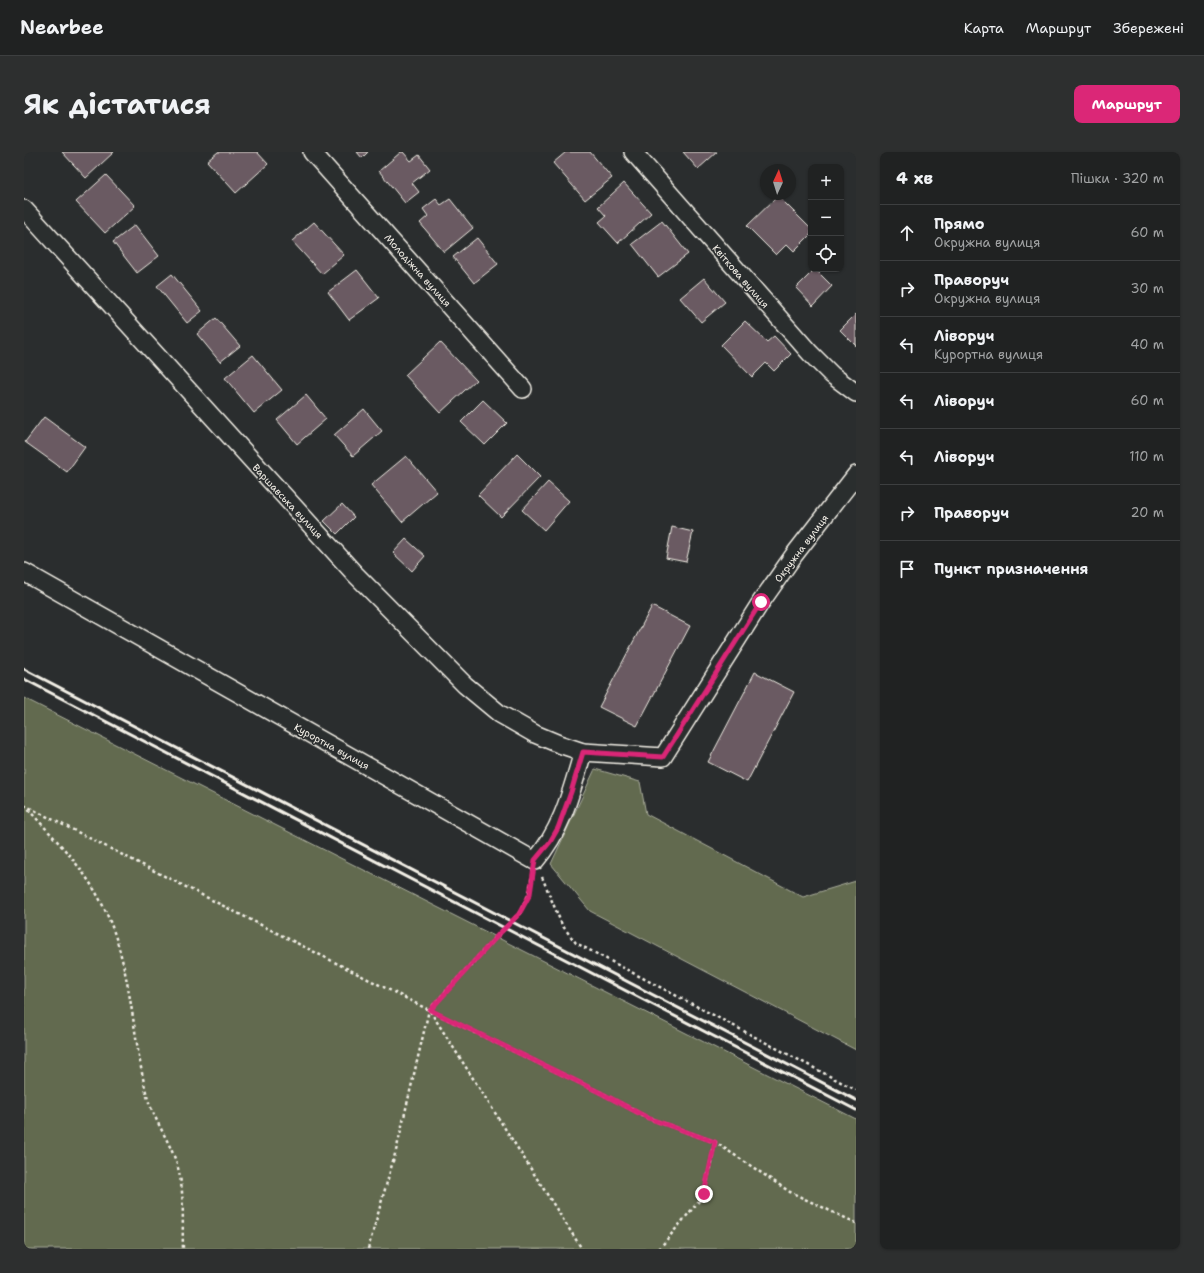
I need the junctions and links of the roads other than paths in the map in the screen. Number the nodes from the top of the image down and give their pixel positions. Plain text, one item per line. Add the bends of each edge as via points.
1 (312, 152) edge
2 (633, 152) edge
3 (24, 209) edge
4 (523, 389) dead end
5 (856, 393) edge
6 (856, 476) edge
7 (24, 572) edge
8 (583, 752) junction

1 - 4 street, Молодіжна вулиця
2 - 5 street, Квіткова вулиця via 810,353 832,375
3 - 8 street, Варшавська вулиця via 355,574 466,685 500,714 535,734
6 - 8 street, Окружна вулиця via 761,602 663,757
7 - 8 street, Курортна вулиця via 535,860 558,828

